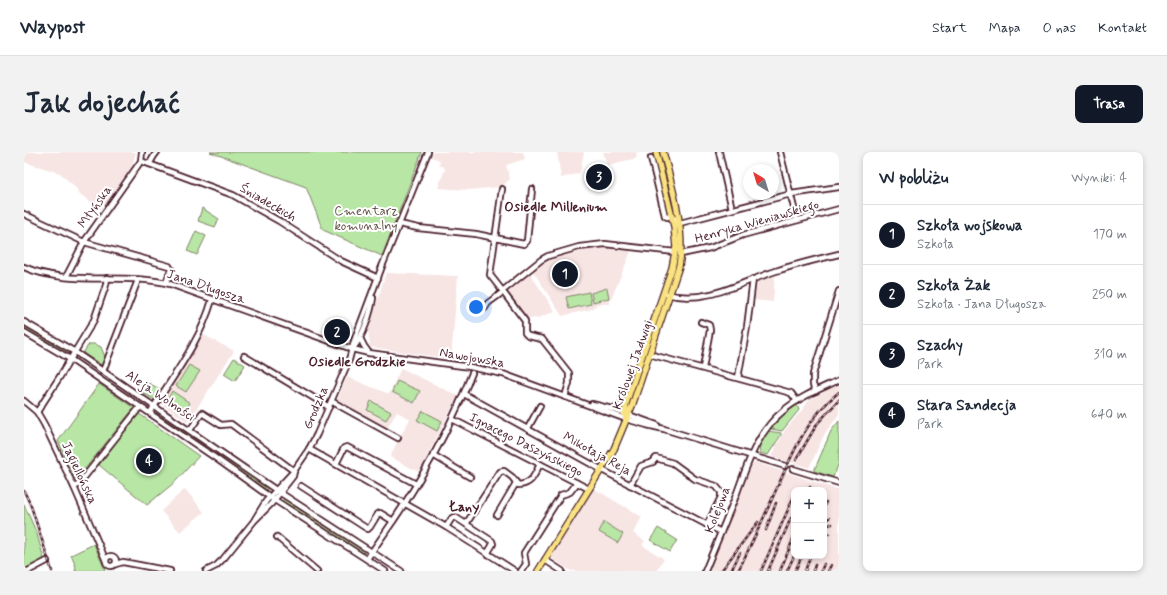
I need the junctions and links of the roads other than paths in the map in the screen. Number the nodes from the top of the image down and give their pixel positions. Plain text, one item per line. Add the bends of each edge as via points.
1 (142, 152) edge
2 (157, 152) edge
3 (428, 152) edge
4 (656, 152) edge
5 (663, 152) edge
6 (719, 152) edge
7 (780, 152) edge
8 (651, 158) dead end
9 (141, 161) junction
10 (150, 163) junction
11 (839, 187) edge
12 (502, 189) dead end
13 (532, 189) dead end
14 (791, 194) junction
15 (732, 209) junction
16 (839, 209) edge
17 (677, 211) junction
18 (24, 214) edge
19 (671, 216) junction
20 (797, 220) junction
21 (680, 223) junction
22 (399, 224) junction
23 (495, 237) junction
24 (84, 242) junction
25 (675, 252) junction
26 (681, 254) junction
27 (839, 254) edge
28 (24, 267) edge
29 (66, 277) junction
30 (107, 278) junction
31 (378, 278) junction
32 (753, 279) junction
33 (138, 280) junction
34 (166, 283) junction
35 (374, 290) junction
36 (839, 291) edge
37 (663, 293) junction
38 (670, 295) junction
39 (212, 300) junction
40 (485, 308) dead end
41 (24, 322) edge
42 (702, 322) dead end
43 (24, 332) edge
44 (360, 338) junction
45 (647, 340) junction
46 (352, 349) junction
47 (75, 352) junction
48 (369, 353) junction
49 (650, 354) junction
50 (244, 356) dead end
51 (70, 359) junction
52 (641, 359) junction
53 (703, 368) junction
54 (103, 371) junction
55 (472, 373) dead end
56 (738, 378) junction
57 (839, 380) edge
58 (816, 392) junction
59 (464, 394) junction
60 (565, 396) junction
61 (24, 401) edge
62 (331, 401) junction
63 (798, 401) junction
64 (584, 403) junction
65 (629, 404) junction
66 (154, 405) junction
67 (140, 406) junction
68 (540, 406) dead end
69 (329, 407) junction
70 (612, 409) junction
71 (36, 412) junction
72 (150, 413) junction
73 (627, 415) junction
74 (638, 418) junction
75 (452, 419) junction
76 (528, 428) junction
77 (664, 428) junction
78 (190, 430) junction
79 (398, 438) dead end
80 (309, 449) junction
81 (433, 455) junction
82 (751, 456) junction
83 (336, 464) junction
84 (540, 464) junction
85 (785, 466) dead end
86 (793, 469) dead end
87 (602, 470) junction
88 (294, 472) junction
89 (470, 477) dead end
90 (577, 483) junction
91 (839, 483) edge
92 (416, 484) junction
93 (516, 484) junction
94 (630, 485) junction
95 (301, 486) dead end
96 (74, 487) junction
97 (589, 489) junction
98 (278, 491) junction
99 (272, 498) junction
100 (405, 503) junction
101 (497, 515) dead end
102 (393, 521) junction
103 (466, 524) junction
104 (707, 525) junction
105 (446, 527) junction
106 (721, 532) junction
107 (277, 538) dead end
108 (372, 552) junction
109 (487, 554) junction
110 (367, 559) junction
111 (545, 560) junction
112 (47, 561) dead end
113 (112, 565) edge
114 (216, 566) junction
115 (141, 568) edge
116 (28, 571) edge
117 (170, 571) edge
118 (206, 571) edge
119 (220, 571) edge
120 (317, 571) edge
121 (385, 571) edge
122 (401, 571) edge
123 (515, 571) edge
124 (521, 571) edge
125 (538, 571) edge
126 (562, 571) edge
127 (704, 571) edge

1 - 9 street, Młyńska
2 - 10 street
3 - 22 street
4 - 19 main road, Królowej Jadwigi
5 - 17 main road, Królowej Jadwigi
6 - 15 street
7 - 14 street
8 - 19 street via 665,216
9 - 10 street, Śniadeckich
9 - 24 street, Młyńska
10 - 31 street, Śniadeckich via 233,195 339,260
11 - 14 street
12 - 23 street
13 - 23 street via 527,241 524,244
14 - 15 street
14 - 20 street
15 - 21 street
16 - 20 street, Henryka Wieniawskiego
17 - 19 street
17 - 21 main road, Królowej Jadwigi
18 - 24 street
19 - 21 street
19 - 25 main road, Królowej Jadwigi
20 - 26 street, Henryka Wieniawskiego via 743,235 710,248
21 - 26 main road, Królowej Jadwigi
22 - 23 street
22 - 31 street
23 - 25 street via 490,275 503,289 541,260 579,247 605,244
24 - 29 street, Młyńska
24 - 34 street via 169,266 171,269
25 - 37 main road, Królowej Jadwigi
26 - 38 main road, Królowej Jadwigi
27 - 32 street
28 - 29 street, Jana Długosza via 42,274
29 - 30 street, Jana Długosza
30 - 33 street, Jana Długosza
30 - 47 street via 94,320
31 - 35 street
32 - 38 street via 701,297
32 - 56 street via 748,327
33 - 34 street, Jana Długosza
33 - 54 street
34 - 39 street, Jana Długosza
35 - 44 street via 372,305
35 - 46 street, Grodzka
36 - 58 street via 813,374
37 - 38 street
37 - 45 main road, Królowej Jadwigi
38 - 49 main road, Królowej Jadwigi
39 - 46 street, Jana Długosza
39 - 66 street via 184,362
40 - 60 street via 502,292 526,321 525,333 542,339 569,373
41 - 47 street, Aleja Wolności
42 - 53 street via 709,325 710,330
43 - 51 street, Aleja Wolności
44 - 46 street
44 - 48 street
45 - 49 street
45 - 52 main road, Królowej Jadwigi
46 - 48 street, Nawojowska
46 - 62 street, Grodzka
47 - 51 street
47 - 54 street, Aleja Wolności
48 - 60 street, Nawojowska via 503,374
49 - 52 street
49 - 53 street
49 - 65 main road, Królowej Jadwigi
50 - 69 street
51 - 67 street, Aleja Wolności
51 - 71 street
52 - 65 main road, Królowej Jadwigi
53 - 56 street
54 - 66 street, Aleja Wolności
55 - 59 street
56 - 63 street via 791,393
57 - 58 street, Kolejowa
58 - 63 street, Kolejowa
59 - 75 street
59 - 76 street, Mikołaja Reja
60 - 64 street, Nawojowska
61 - 71 street, Jagiellońska
62 - 69 street, Grodzka
62 - 79 street
63 - 82 street, Kolejowa via 772,422 761,435
64 - 70 street, Nawojowska
64 - 73 street, Nawojowska
65 - 70 street
65 - 73 main road, Królowej Jadwigi
65 - 74 street
66 - 72 street
66 - 78 street, Aleja Wolności
67 - 72 street, Aleja Wolności
67 - 96 street
68 - 76 street
69 - 80 street, Grodzka
70 - 73 street, Nawojowska
71 - 96 street, Jagiellońska
72 - 99 street, Aleja Wolności
73 - 74 street, Nawojowska
73 - 77 street, Nawojowska via 646,425
73 - 87 main road, Królowej Jadwigi via 614,449
74 - 77 street, Nawojowska
75 - 81 street
75 - 84 street, Ignacego Daszyńskiego
76 - 87 street, Mikołaja Reja
77 - 82 street, Nawojowska
78 - 88 street via 202,413 221,425 230,424
78 - 98 street, Aleja Wolności
80 - 83 street
80 - 88 street, Grodzka
81 - 89 street
81 - 92 street
82 - 85 street, Nawojowska
82 - 106 street, Kolejowa
83 - 92 street via 347,447
83 - 100 street
84 - 90 street, Ignacego Daszyńskiego
84 - 93 street via 528,484
86 - 91 street
87 - 94 street, Mikołaja Reja
87 - 97 main road, Królowej Jadwigi
88 - 98 street, Grodzka
90 - 97 street, Ignacego Daszyńskiego
90 - 124 street via 570,492 561,495 542,524 524,553 526,564
92 - 100 street
93 - 101 street
93 - 103 street via 512,477 504,471 500,472
94 - 104 street, Mikołaja Reja
94 - 104 street via 641,466 653,462 656,458 673,463 695,479 716,486 721,492
95 - 102 street via 366,528 370,527 380,513
96 - 113 street, Jagiellońska
97 - 111 main road, Królowej Jadwigi
98 - 99 street, Grodzka
98 - 108 street, Aleja Wolności
99 - 110 street, Aleja Wolności
99 - 114 street, Grodzka
100 - 102 street
100 - 105 street
102 - 108 street
103 - 105 street via 455,517
103 - 109 street via 492,541 493,544
104 - 106 street, Mikołaja Reja
105 - 109 street
106 - 127 street, Kolejowa
107 - 120 street
108 - 110 street
108 - 122 street, Aleja Wolności
109 - 123 street
110 - 121 street, Aleja Wolności
111 - 125 main road, Królowej Jadwigi
111 - 126 street
112 - 116 street
113 - 115 street via 133,564
114 - 118 street, Grodzka
114 - 119 street
115 - 117 street

